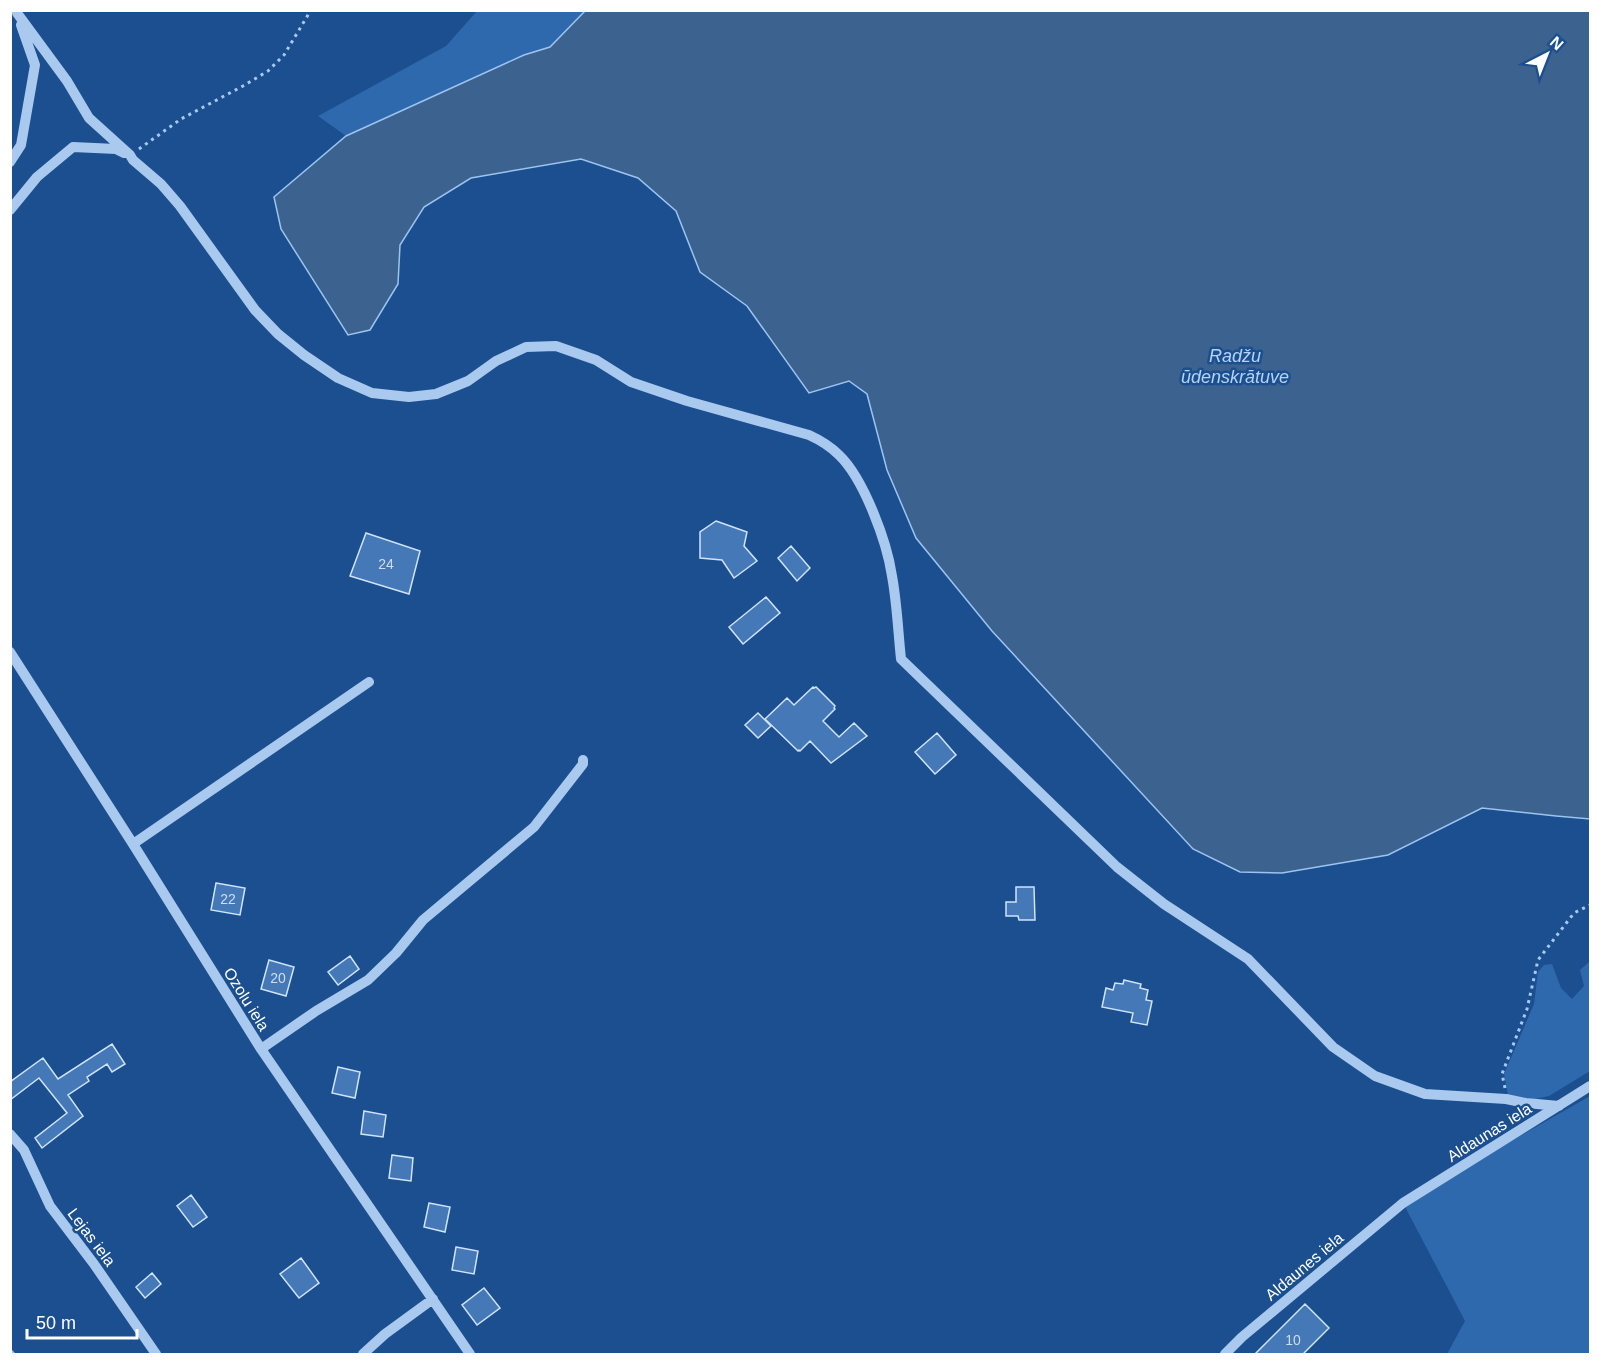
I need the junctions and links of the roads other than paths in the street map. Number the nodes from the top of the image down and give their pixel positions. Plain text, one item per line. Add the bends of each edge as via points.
1 (16, 12) edge
2 (130, 155) junction
3 (10, 162) edge
4 (10, 210) edge
5 (10, 652) edge
6 (369, 682) dead end
7 (583, 760) dead end
8 (133, 844) junction
9 (261, 1049) junction
10 (1590, 1086) edge
11 (1559, 1106) junction
12 (10, 1134) edge
13 (1403, 1203) joint
14 (433, 1299) junction
15 (156, 1354) edge
16 (363, 1354) edge
17 (470, 1354) edge
18 (1225, 1354) edge

1 - 2 street via 89,118
1 - 3 street via 35,64 21,145
2 - 4 street via 116,149 73,147 37,177
2 - 11 street via 180,206 255,310 278,334 338,378 372,393 409,397 436,394 468,381 496,361 526,347 556,346 596,360 631,382 825,443 856,475 880,529 892,575 901,659 1117,867 1164,904 1248,959 1333,1047 1375,1076 1425,1095
5 - 8 street, Ozolu iela
6 - 8 street
7 - 9 street via 534,827 423,920 368,980
8 - 9 street, Ozolu iela
9 - 14 street, Ozolu iela
10 - 11 street, Aldaunas iela
11 - 13 street, Aldaunas iela
12 - 15 street, Lejas iela via 24,1150 50,1206
13 - 18 street, Aldaunes iela
14 - 16 street
14 - 17 street, Ozolu iela

